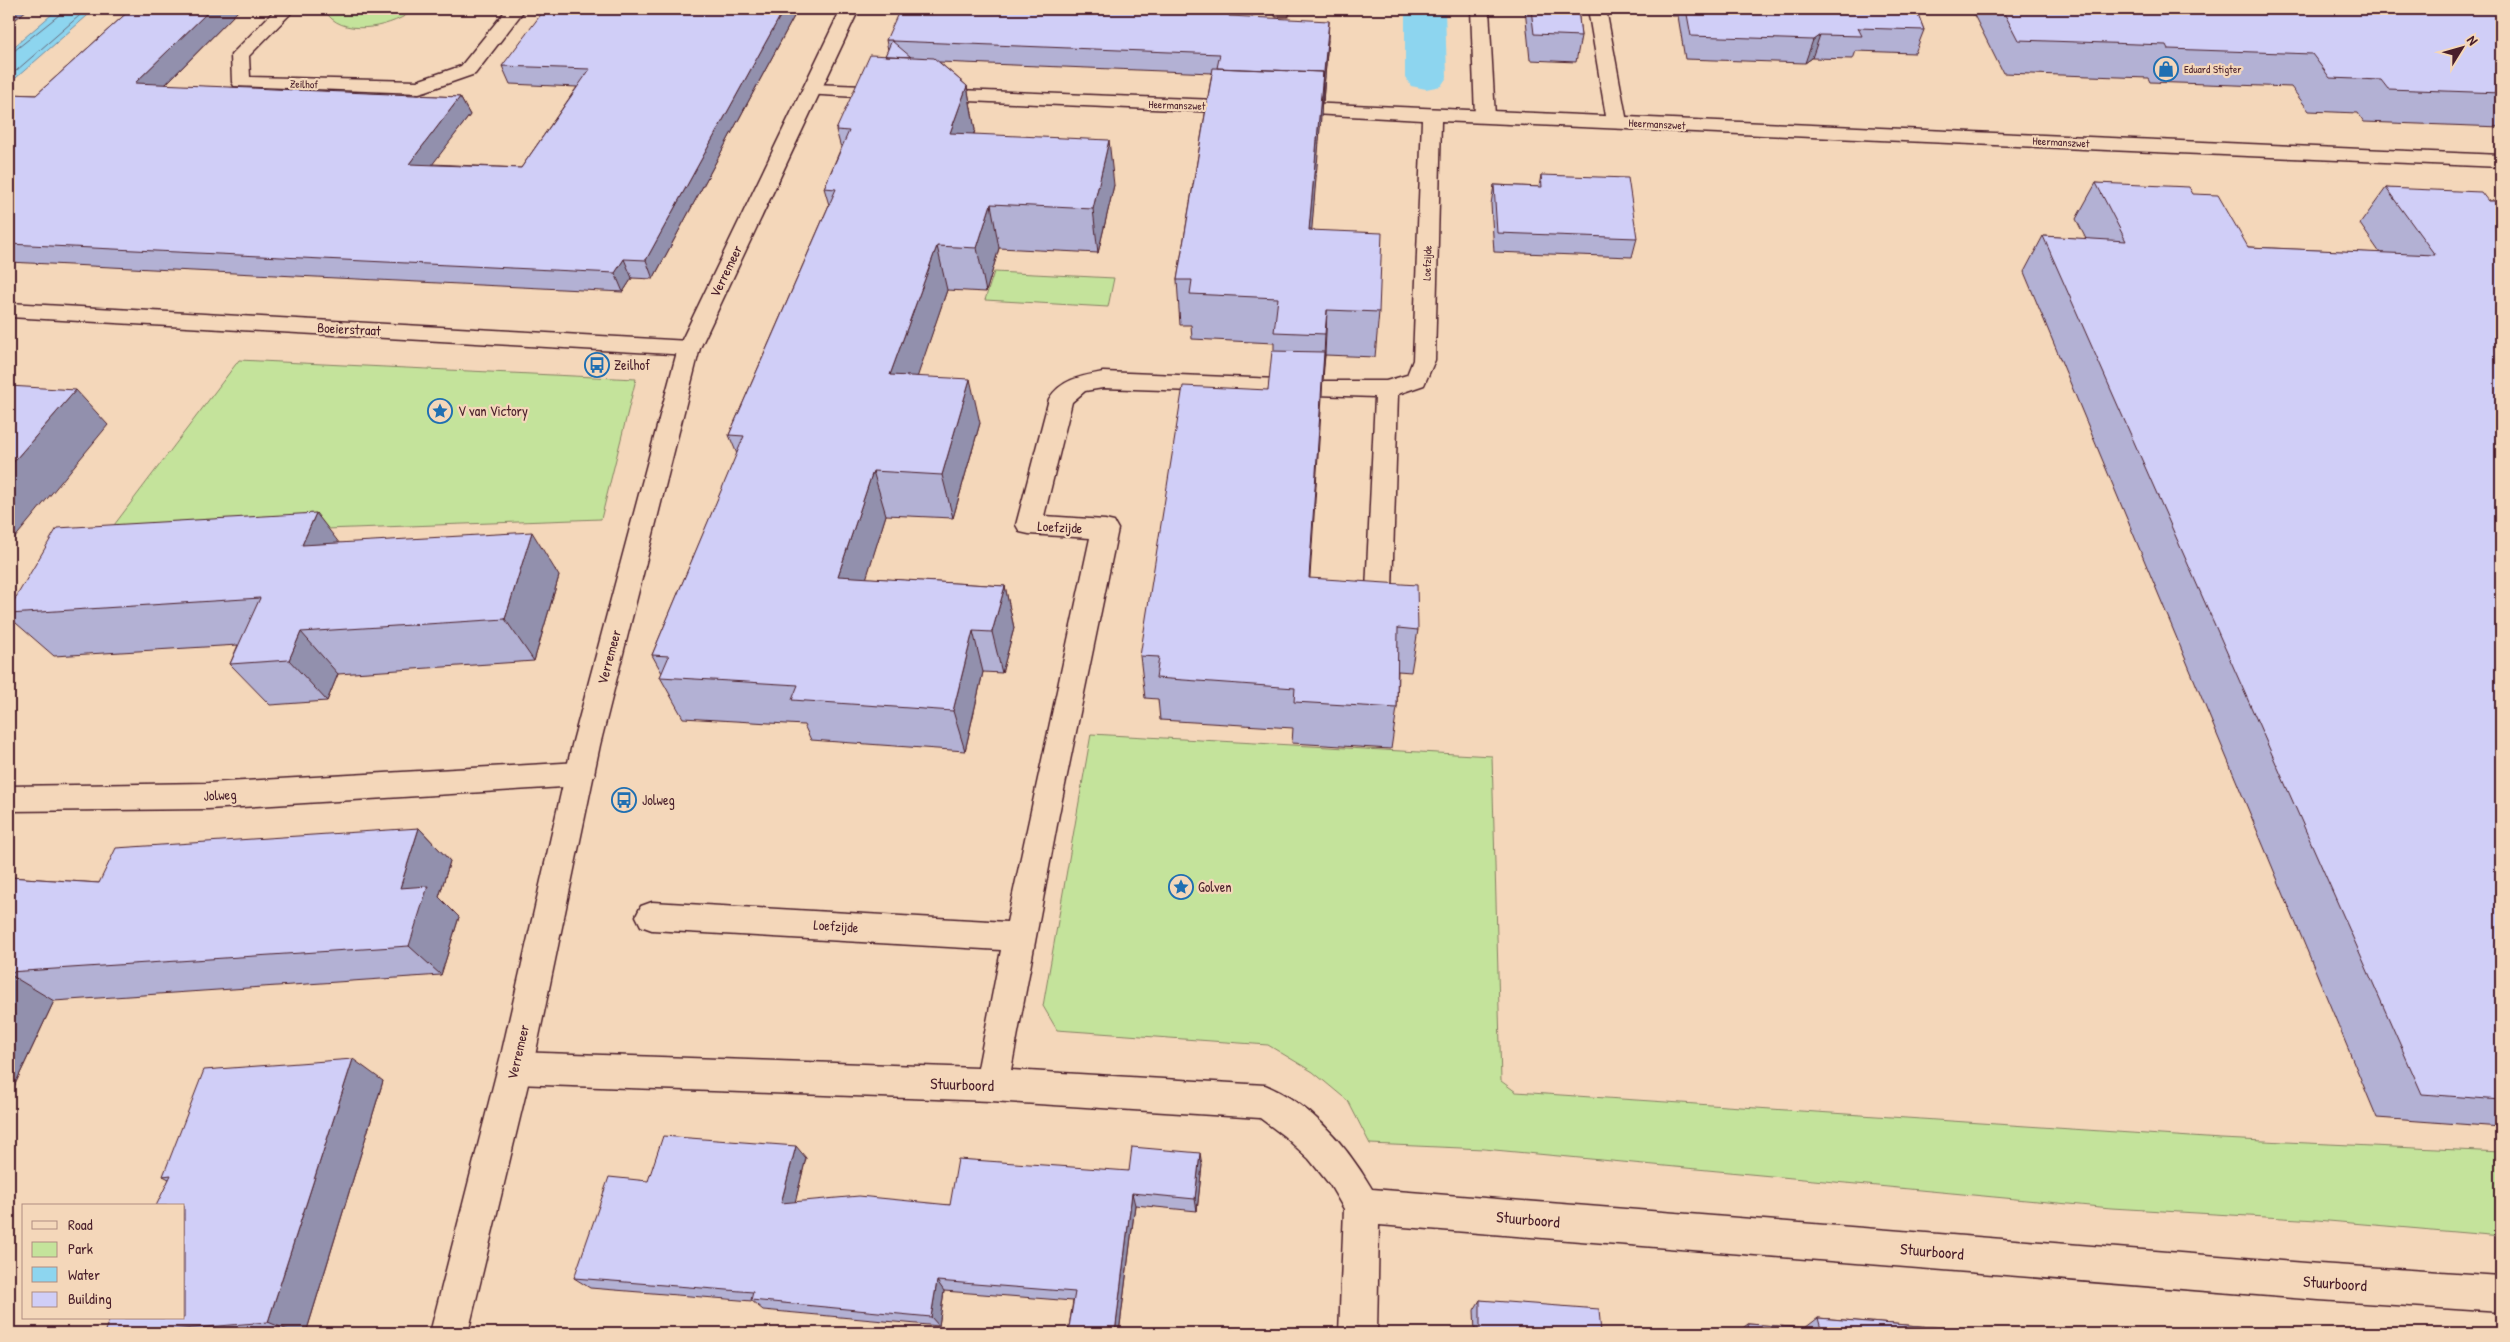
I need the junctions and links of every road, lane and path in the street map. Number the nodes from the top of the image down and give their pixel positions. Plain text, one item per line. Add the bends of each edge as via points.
1 (286, 9) edge
2 (516, 9) edge
3 (850, 9) edge
4 (1480, 9) edge
5 (1597, 9) edge
6 (812, 90) junction
7 (1432, 115) junction
8 (1485, 117) junction
9 (1616, 122) junction
10 (2501, 161) edge
11 (9, 310) edge
12 (689, 348) junction
13 (1387, 389) junction
14 (1379, 591) edge
15 (580, 774) junction
16 (9, 799) edge
17 (652, 916) dead end
18 (1020, 938) junction
19 (515, 1068) junction
20 (991, 1085) junction
21 (1362, 1206) junction
22 (2501, 1294) edge
23 (449, 1333) edge
24 (1358, 1333) edge

1 - 2 street, Zeilhof via 240,55 241,82 419,87 468,70
3 - 6 street, Verremeer
4 - 8 street
5 - 9 street
6 - 7 street, Heermanszwet
6 - 12 street, Verremeer
7 - 8 street, Heermanszwet
7 - 13 street, Loefzijde via 1424,360 1416,380
8 - 9 street, Heermanszwet
9 - 10 street, Heermanszwet
11 - 12 street, Boeierstraat
12 - 15 street, Verremeer
13 - 14 street
13 - 18 street, Loefzijde via 1103,380 1078,385 1061,399 1029,525 1105,529
15 - 16 street, Jolweg via 208,796
15 - 19 street, Verremeer
17 - 18 street, Loefzijde
18 - 20 street, Loefzijde
19 - 20 street, Stuurboord
19 - 23 street, Verremeer
20 - 21 street, Stuurboord via 1266,1102 1322,1146 1343,1172
21 - 22 street, Stuurboord
21 - 24 street

